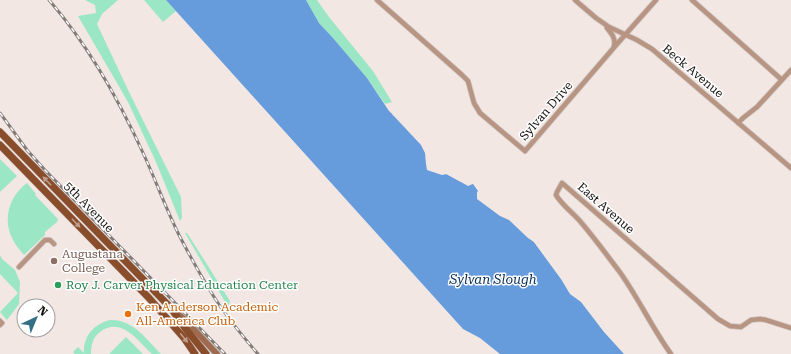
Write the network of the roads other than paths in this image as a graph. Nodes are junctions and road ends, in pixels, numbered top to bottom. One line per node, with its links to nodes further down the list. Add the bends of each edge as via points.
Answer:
1 (377, 0): 7 (street, Sylvan Drive, via 462,75 468,82 480,113 525,151)
2 (575, 0): 5 (street, Beck Avenue)
3 (656, 0): 6 (street, Sylvan Drive)
4 (692, 0): 9 (street)
5 (602, 23): 6 (street, Beck Avenue); 7 (street, via 613,36)
6 (625, 35): 7 (street, Sylvan Drive); 10 (street, Beck Avenue, via 652,49)
7 (613, 48)
8 (791, 70): 9 (street)
9 (782, 80): 10 (street, via 758,107)
10 (738, 123): 13 (street, Beck Avenue)
11 (0, 132): 16 (main road, 5th Avenue, one-way to 11)
12 (0, 145): 18 (main road, 5th Avenue, one-way to 18, via 149,298 187,341)
13 (791, 168)
14 (54, 244): 15 (street, via 50,240 45,240)
15 (19, 267)
16 (170, 307): 19 (main road, 5th Avenue); 20 (street)
17 (791, 328): 21 (street, East Avenue, via 760,319 751,320 741,327 724,323 562,183 556,195 628,284)
18 (195, 354)
19 (206, 354)
20 (217, 354)
21 (672, 354)

